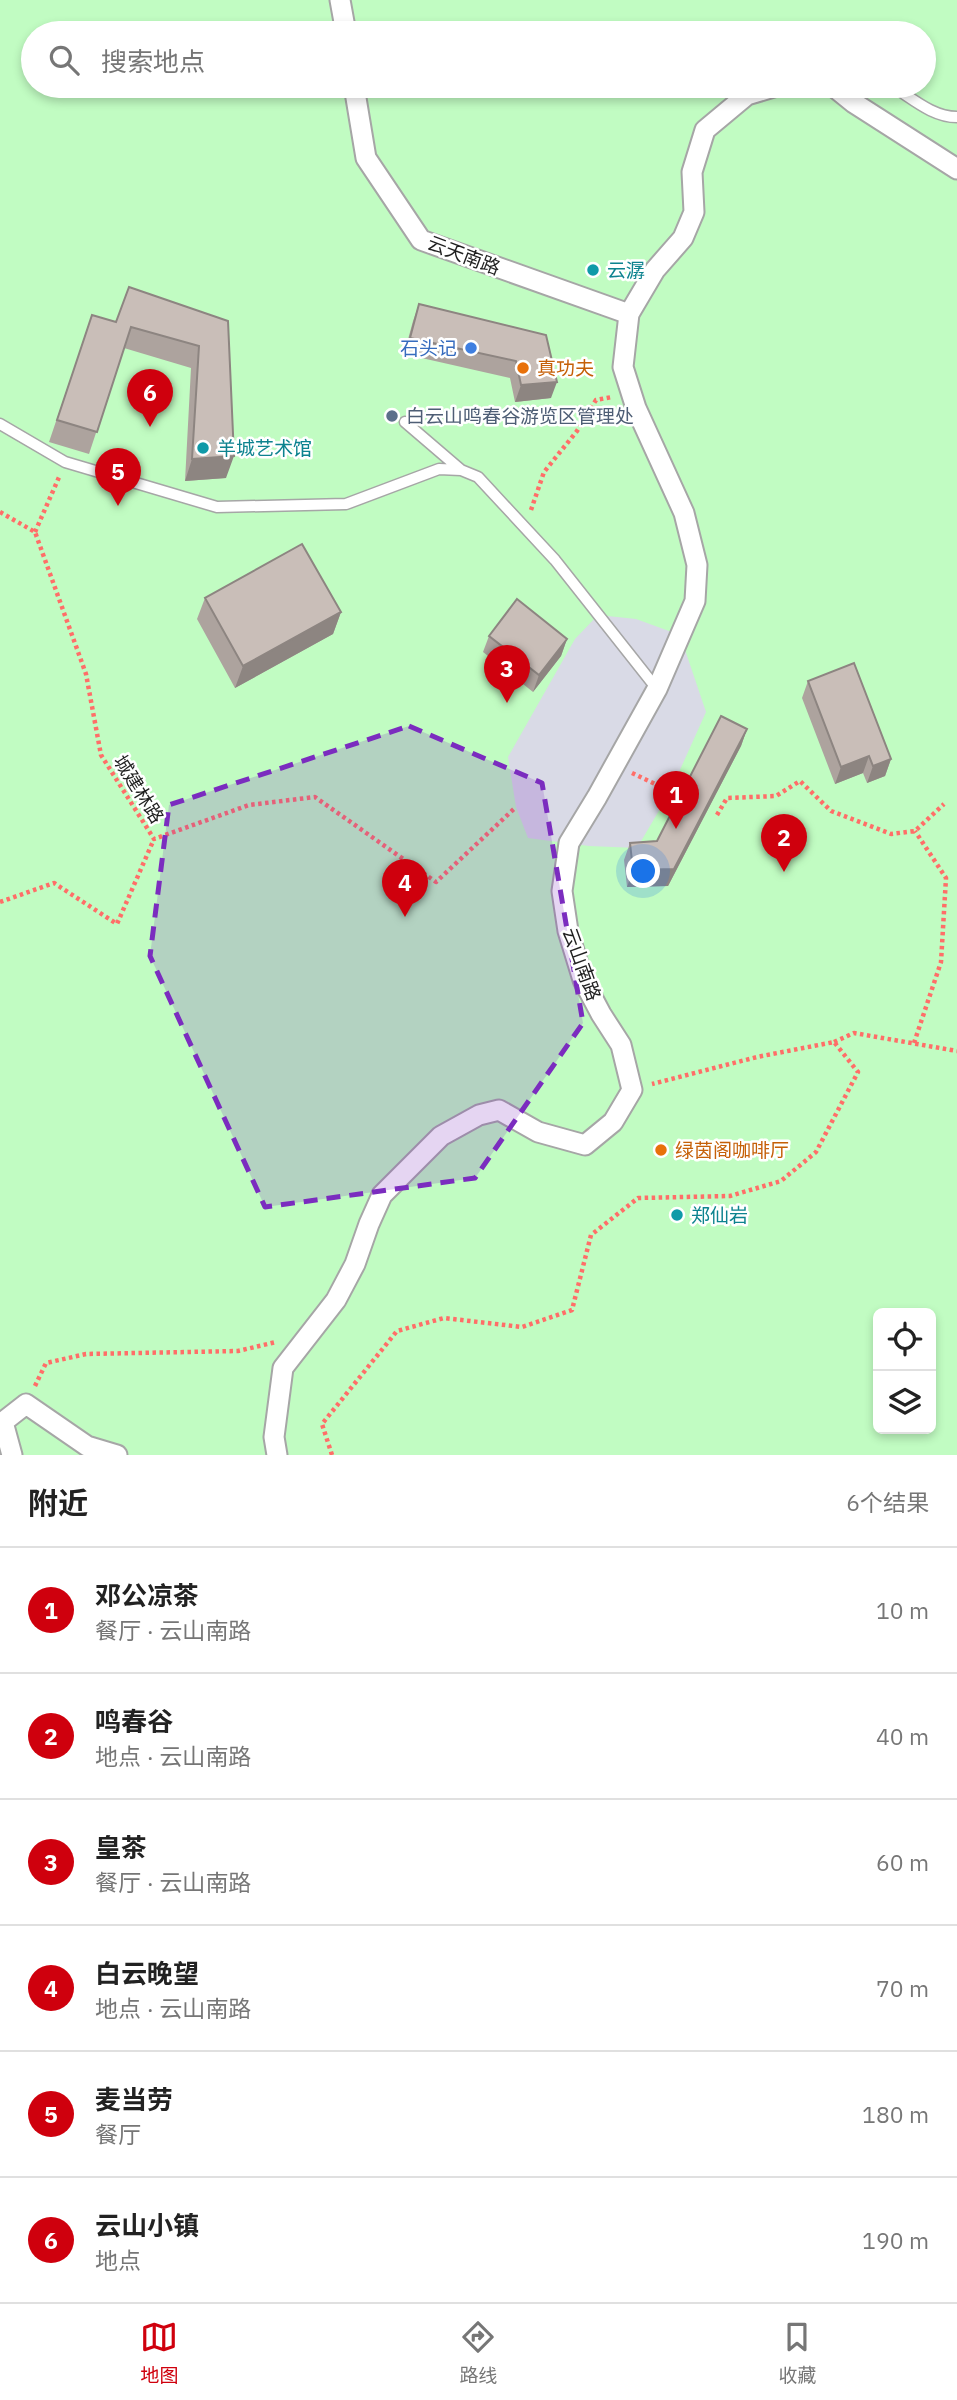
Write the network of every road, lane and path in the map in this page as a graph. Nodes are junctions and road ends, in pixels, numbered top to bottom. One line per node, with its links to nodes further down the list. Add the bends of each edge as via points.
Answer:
1 (341, 0): 2 (street)
2 (344, 21)
3 (356, 98): 9 (street, 云天南路, via 366,158 422,240)
4 (743, 98): 9 (street, via 705,130 692,172 694,212 683,238 655,270)
5 (848, 98): 8 (street)
6 (910, 98): 7 (lane, via 929,110)
7 (957, 117)
8 (957, 169)
9 (629, 314): 10 (street, 云山南路, via 623,367)
10 (631, 395): 16 (path, via 596,400 544,472); 18 (street, 云山南路, via 684,513 697,565 695,600)
11 (405, 422): 14 (lane)
12 (0, 424): 13 (lane)
13 (65, 462): 14 (lane, via 217,507 346,504 439,469); 17 (path)
14 (461, 470): 16 (lane, via 478,478)
15 (0, 512): 17 (path)
16 (525, 527): 18 (lane)
17 (36, 532): 25 (path, 城建林路, via 86,674 101,755)
18 (657, 688): 19 (street, 云山南路)
19 (615, 765): 20 (path); 31 (street, 云山南路, via 569,843 562,891 583,980 621,1045 632,1090 613,1122 585,1145 538,1132 499,1110 479,1115 441,1136 382,1195 355,1264)
20 (676, 794)
21 (944, 804): 24 (path)
22 (516, 807): 25 (path, 城建林路, via 436,882 315,797 249,805)
23 (717, 815): 24 (path, via 727,798 776,796 800,781 831,811 891,834)
24 (915, 831): 28 (path, via 946,878 940,962)
25 (154, 839): 26 (path, via 117,924 54,883)
26 (0, 902)
27 (834, 1042): 28 (path, via 855,1033); 30 (path); 36 (path, via 858,1072 816,1152 790,1174 730,1196 638,1198 591,1235 572,1310 522,1327 444,1318 397,1331 322,1424)
28 (914, 1043): 29 (path)
29 (957, 1051)
30 (665, 1080)
31 (311, 1334): 32 (path, via 238,1351 86,1354 46,1363); 35 (street, 云山南路, via 283,1368 274,1437)
32 (26, 1404): 33 (street, via 3,1422); 34 (street, via 87,1446)
33 (12, 1455)
34 (117, 1455)
35 (277, 1455)
36 (331, 1455)

